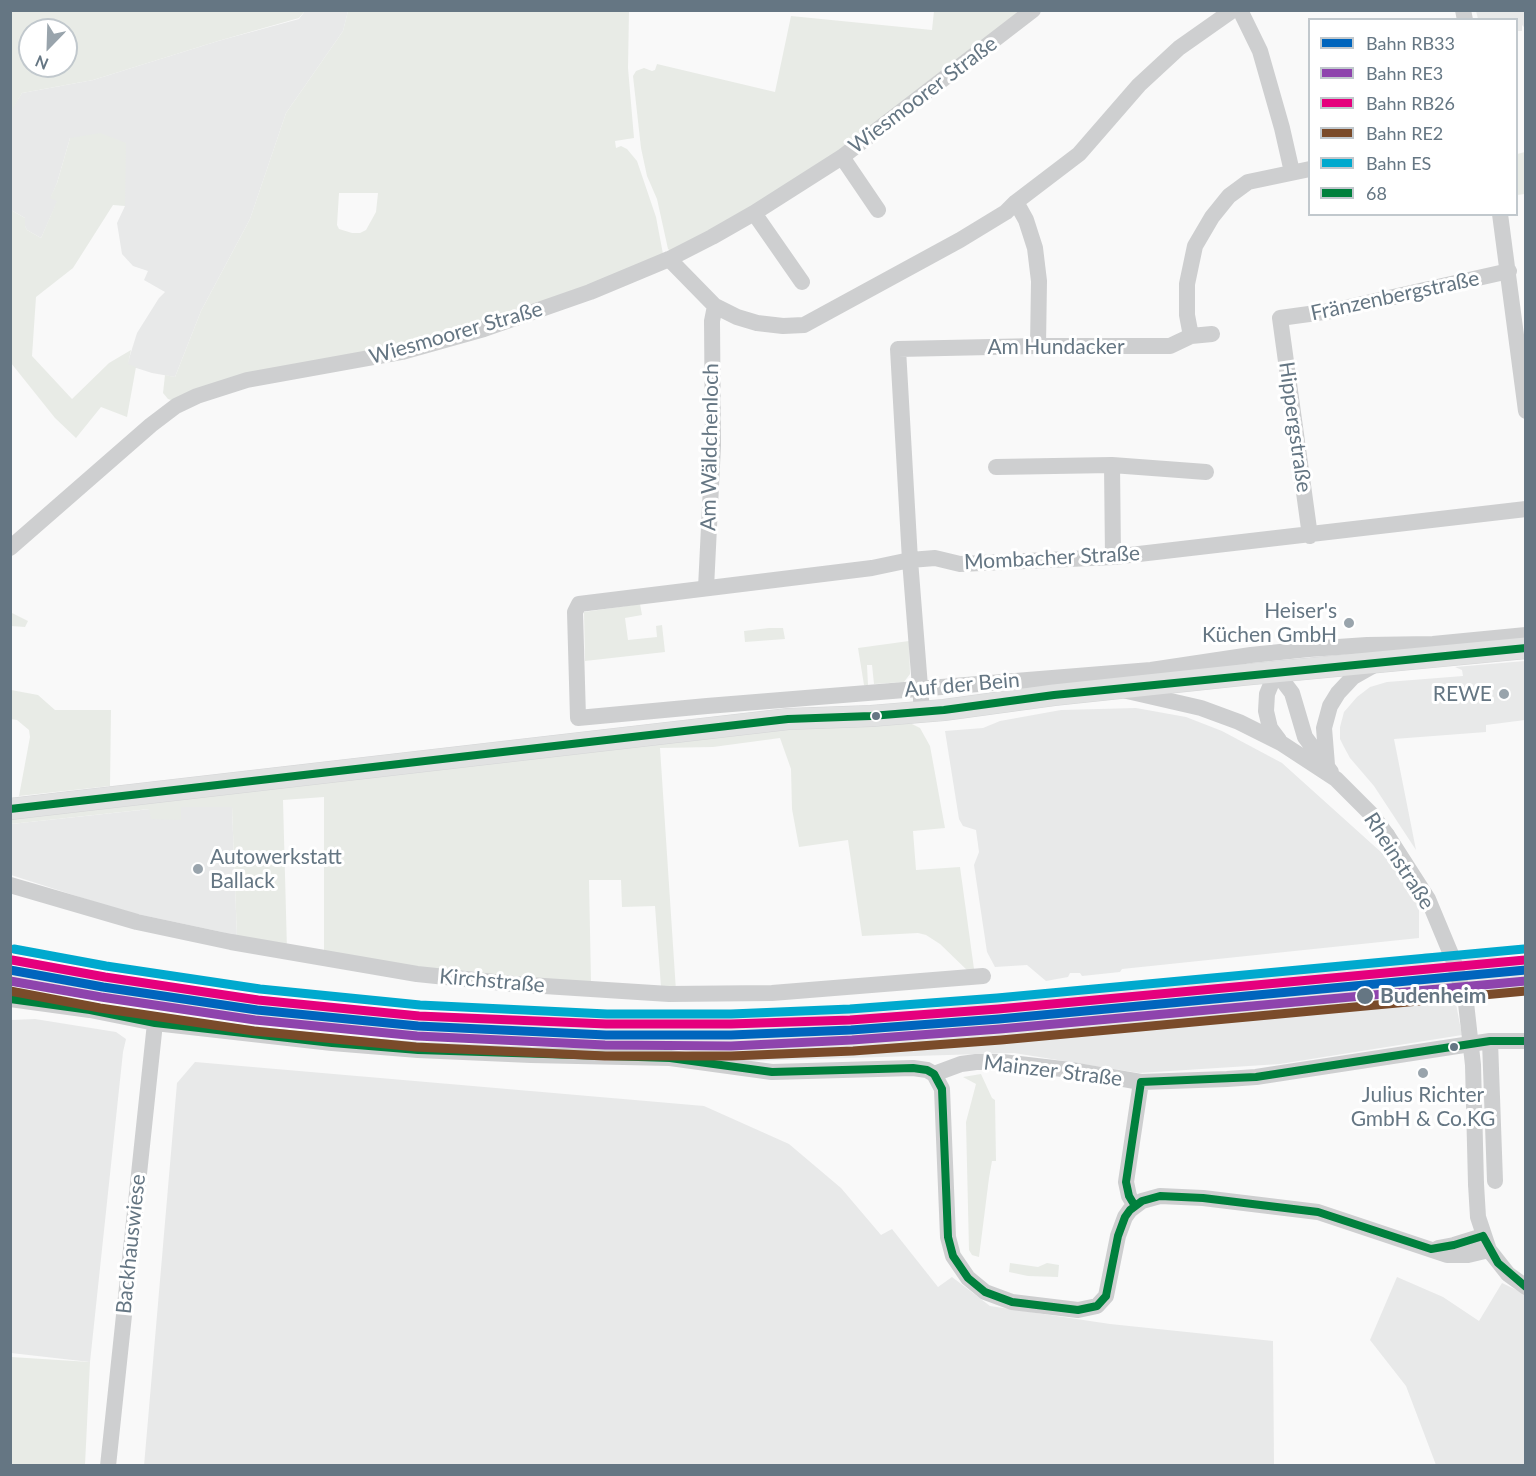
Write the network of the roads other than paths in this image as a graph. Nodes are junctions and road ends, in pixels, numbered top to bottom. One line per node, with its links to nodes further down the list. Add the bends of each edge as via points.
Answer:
1 (1033, 10): 4 (street, Wiesmoorer Straße)
2 (1233, 10): 7 (street, via 1179,48 1139,85 1079,154)
3 (1240, 10): 6 (street, via 1260,51)
4 (842, 157): 8 (street, Wiesmoorer Straße); 9 (street, Wiesmoorer Straße)
5 (1308, 169): 6 (street)
6 (1292, 172): 17 (street, via 1248,182 1212,217 1195,246 1187,284)
7 (1016, 202): 14 (street, via 960,240 804,325 757,323); 18 (street, via 1035,248)
8 (878, 210)
9 (754, 213): 11 (street, Wiesmoorer Straße); 13 (street)
10 (1500, 216): 12 (street)
11 (669, 260): 14 (street); 26 (street, Wiesmoorer Straße, via 590,292 447,340 211,390 176,406 151,425)
12 (1509, 271): 15 (street, Fränzenbergstraße, via 1331,311); 19 (street)
13 (802, 282)
14 (715, 306): 29 (street, Am Wäldchenloch)
15 (1280, 318): 25 (street, Hippergstraße)
16 (1212, 334): 17 (street, Am Hundacker)
17 (1191, 336): 18 (street, Am Hundacker, via 1170,346)
18 (1038, 346): 28 (street, Am Hundacker, via 898,349)
19 (1523, 372): 20 (street)
20 (1526, 411)
21 (1112, 465): 22 (street); 23 (street); 27 (street)
22 (996, 467)
23 (1206, 472)
24 (1526, 509): 25 (street, Mombacher Straße)
25 (1310, 536): 27 (street, Mombacher Straße)
26 (10, 548)
27 (1113, 557): 28 (street, Mombacher Straße, via 960,564 935,558)
28 (910, 560): 29 (street, Mombacher Straße); 34 (street)
29 (706, 588): 37 (street, Mombacher Straße, via 579,604 575,612)
30 (1526, 635): 34 (street, Auf der Bein, via 1251,654 1152,670)
31 (1526, 648): 32 (main road)
32 (1379, 662): 33 (main road); 39 (street, via 1353,677 1330,706 1324,728)
33 (1276, 672): 35 (main road); 38 (street, Rheinstraße, via 1267,694 1266,711 1270,728); 39 (street, Rheinstraße, via 1292,693 1305,736)
34 (920, 689): 36 (street); 37 (street, Auf der Bein)
35 (1114, 689): 36 (main road); 38 (street, Rheinstraße, via 1201,708)
36 (922, 712): 40 (main road, via 788,719)
37 (578, 718)
38 (1281, 743): 39 (street, Rheinstraße)
39 (1332, 773): 51 (street, Rheinstraße, bridge, via 1387,835 1416,879 1453,959 1466,1004 1473,1065 1478,1217)
40 (10, 809)
41 (10, 885): 42 (street, Kirchstraße, via 137,922 231,942 417,974 513,984 669,994 771,993)
42 (983, 976)
43 (10, 999): 44 (street)
44 (155, 1023): 47 (street, via 418,1050 670,1058 772,1072 913,1068); 53 (street, Backhauswiese)
45 (1490, 1041): 46 (street, Mainzer Straße); 48 (street, Mainzer Straße, via 1256,1077); 49 (street)
46 (1526, 1041)
47 (934, 1074): 48 (street, Mainzer Straße, via 961,1064 1002,1062); 50 (street, via 943,1097 948,1237 953,1256 968,1278 985,1292 1012,1302 1078,1310 1097,1306 1106,1296 1125,1217)
48 (1141, 1082): 50 (street, via 1126,1182)
49 (1495, 1181)
50 (1135, 1206): 51 (street, via 1151,1198 1172,1196 1318,1212 1447,1255 1460,1256)
51 (1486, 1243): 52 (street, via 1503,1269)
52 (1526, 1287)
53 (108, 1466)

